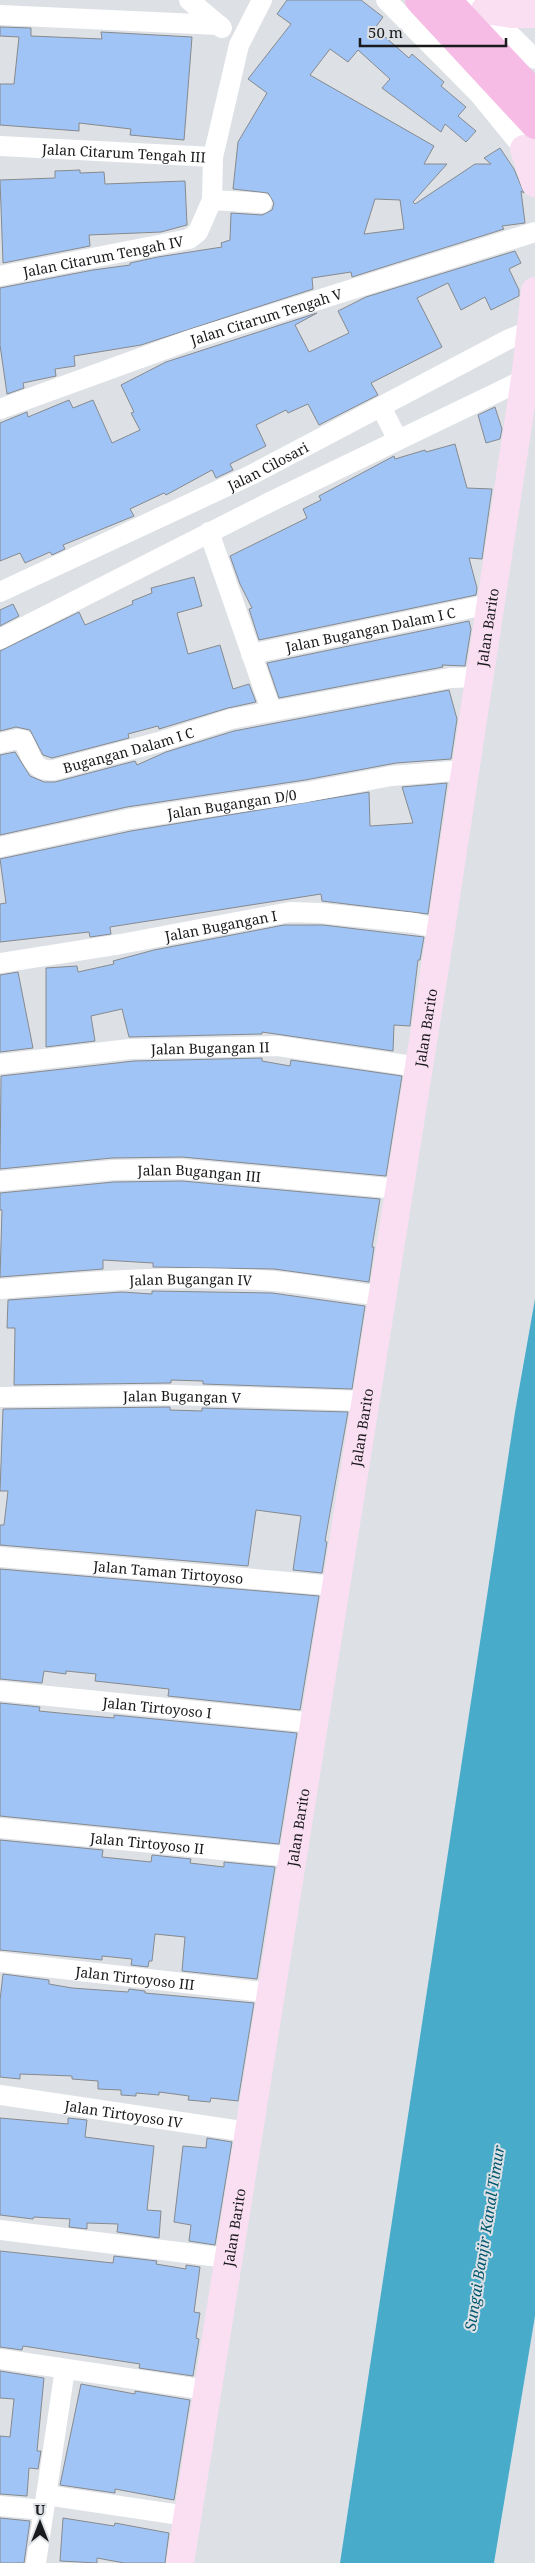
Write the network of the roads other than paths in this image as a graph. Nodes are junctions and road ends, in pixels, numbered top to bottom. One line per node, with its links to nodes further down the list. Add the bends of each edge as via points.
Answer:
1 (189, 0): 9 (street)
2 (262, 0): 10 (street)
3 (386, 0): 15 (street)
4 (418, 0): 13 (main road)
5 (447, 0): 12 (main road)
6 (480, 5): 7 (street, via 512,14); 11 (street)
7 (535, 14)
8 (0, 15): 9 (street)
9 (218, 25): 10 (street)
10 (238, 44): 16 (street)
11 (535, 58)
12 (535, 94)
13 (535, 124)
14 (0, 146): 16 (street, Jalan Citarum Tengah III)
15 (529, 150): 17 (street)
16 (213, 157): 18 (street, Jalan Citarum Tengah III)
17 (535, 184)
18 (212, 200): 19 (street); 21 (street, Jalan Citarum Tengah IV, via 198,232 190,240)
19 (262, 203)
20 (535, 232): 26 (street, Jalan Citarum Tengah V, via 193,339)
21 (0, 276)
22 (535, 291): 23 (street, Jalan Barito)
23 (532, 330): 24 (street, Jalan Barito); 25 (street, Jalan Cilosari)
24 (525, 379): 27 (street); 32 (street, Jalan Barito)
25 (381, 407): 27 (street); 28 (street, Jalan Cilosari)
26 (0, 409)
27 (398, 440): 29 (street)
28 (222, 489): 29 (street); 31 (street, Jalan Cilosari)
29 (235, 520): 30 (street)
30 (210, 532): 33 (street); 34 (street)
31 (0, 592)
32 (490, 604): 34 (street, Jalan Bugangan Dalam I C); 35 (street, Jalan Barito)
33 (0, 639)
34 (252, 654): 36 (street)
35 (480, 677): 36 (street, via 450,678); 38 (street, Jalan Barito)
36 (271, 710): 37 (street, Bugangan Dalam I C, via 49,771 40,770 33,763 23,740)
37 (0, 743)
38 (466, 770): 39 (street, Jalan Bugangan D/0, via 391,776 129,819); 40 (street, Jalan Barito)
39 (0, 847)
40 (442, 928): 41 (street, Jalan Bugangan I, via 290,912); 43 (street, Jalan Barito)
41 (0, 963)
42 (0, 1064): 43 (street, Jalan Bugangan II, via 130,1049 278,1046)
43 (419, 1067): 45 (street, Jalan Barito)
44 (0, 1181): 45 (street, Jalan Bugangan III, via 112,1170 182,1169)
45 (400, 1190): 47 (street, Jalan Barito)
46 (0, 1289): 47 (street, Jalan Bugangan IV, via 205,1278 274,1281)
47 (382, 1296): 49 (street, Jalan Barito)
48 (0, 1397): 49 (street, Jalan Bugangan V, via 172,1395)
49 (364, 1401): 51 (street, Jalan Barito)
50 (0, 1557): 51 (street, Jalan Taman Tirtoyoso)
51 (336, 1586): 53 (street, Jalan Barito)
52 (0, 1691): 53 (street, Jalan Tirtoyoso I)
53 (314, 1723): 55 (street, Jalan Barito)
54 (0, 1828): 55 (street, Jalan Tirtoyoso II)
55 (292, 1858): 57 (street, Jalan Barito)
56 (0, 1962): 57 (street, Jalan Tirtoyoso III)
57 (270, 1993): 59 (street, Jalan Barito)
58 (0, 2095): 59 (street, Jalan Tirtoyoso IV)
59 (248, 2132): 61 (street, Jalan Barito)
60 (0, 2230): 61 (street)
61 (227, 2258): 64 (street, Jalan Barito)
62 (0, 2359): 63 (street)
63 (65, 2369): 64 (street); 65 (street)
64 (207, 2390): 67 (street, Jalan Barito)
65 (45, 2503): 66 (street); 67 (street); 68 (street)
66 (0, 2506)
67 (187, 2516): 69 (street, Jalan Barito)
68 (36, 2563)
69 (180, 2563)

